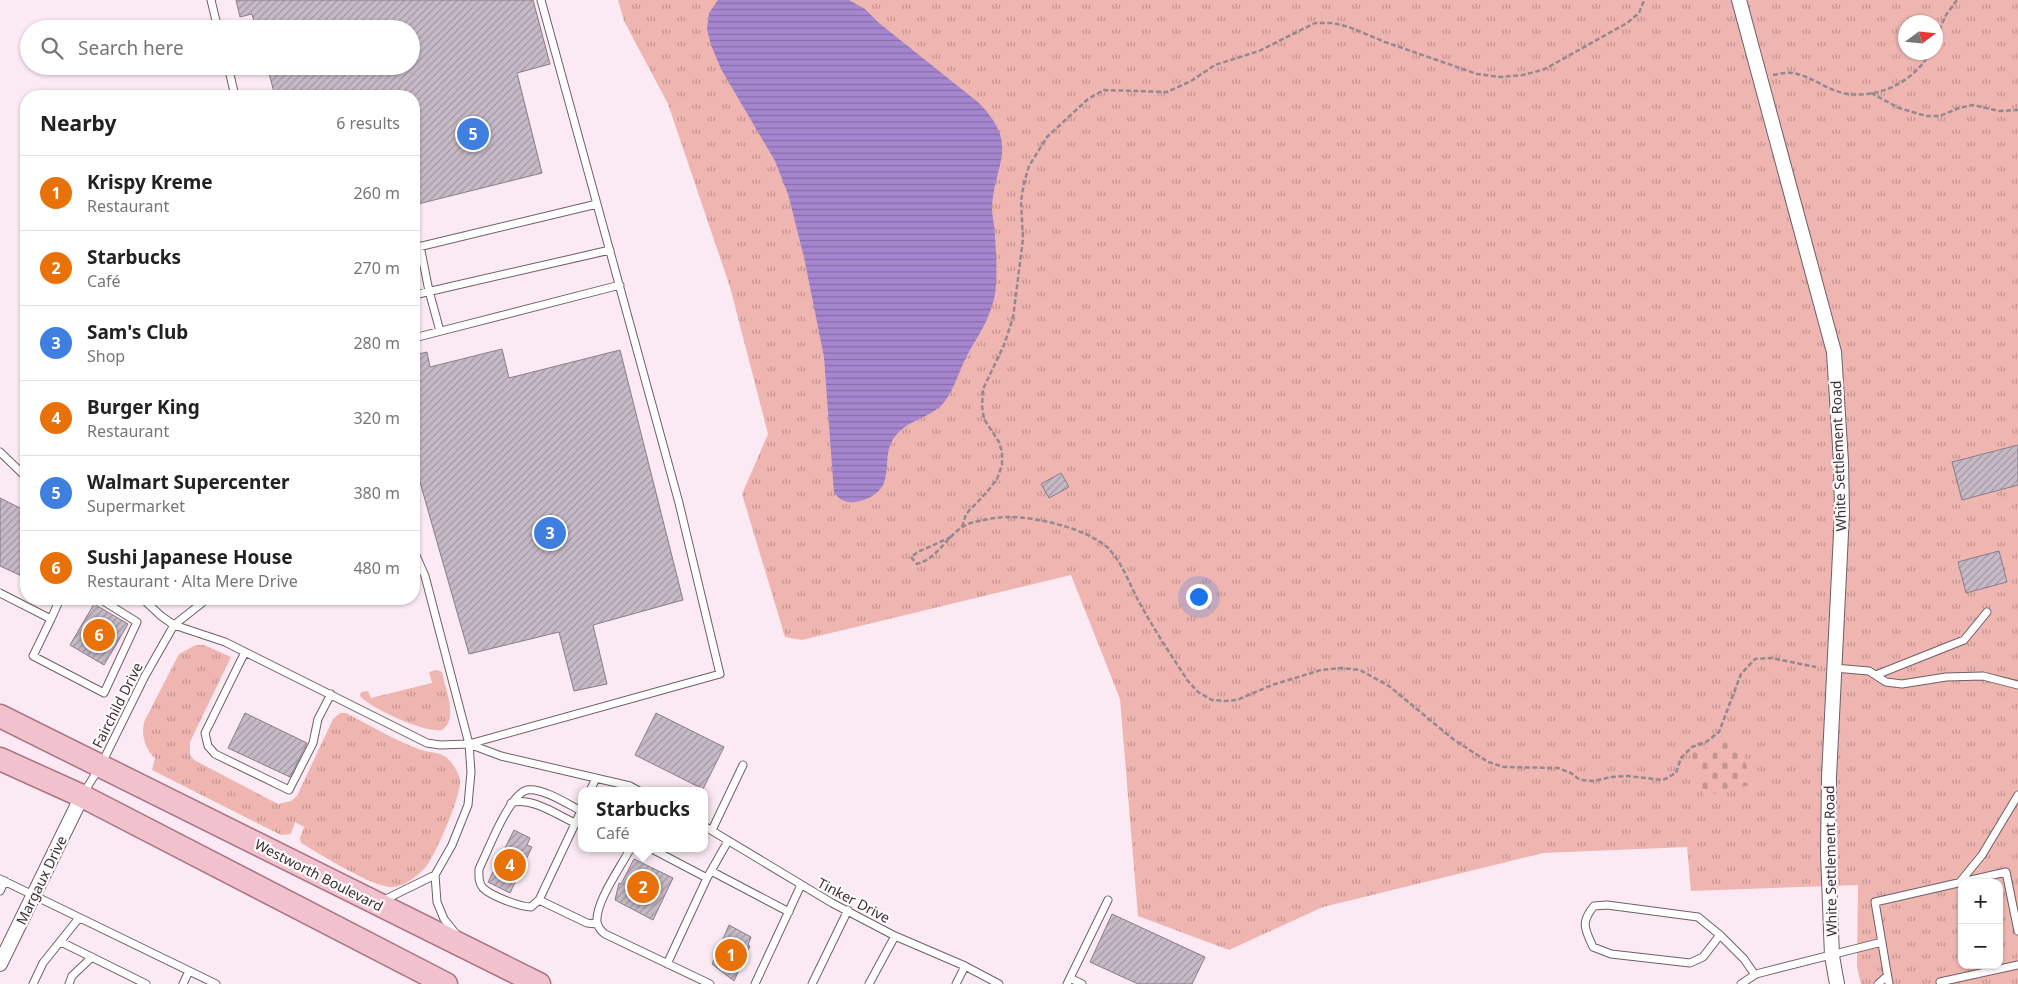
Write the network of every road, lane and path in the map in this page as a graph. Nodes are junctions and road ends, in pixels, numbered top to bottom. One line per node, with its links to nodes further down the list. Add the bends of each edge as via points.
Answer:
1 (212, 0): 6 (lane)
2 (541, 0): 14 (lane)
3 (1644, 0): 25 (path, via 1639,13 1627,23 1545,68 1523,75 1476,74 1349,27 1316,23 1259,51 1215,65 1167,92 1104,90 1088,99 1047,137 1029,166 1021,201 1023,239 1013,318 983,388 984,419 999,442 1002,465 997,479 966,514)
4 (1739, 0): 40 (street, White Settlement Road, via 1834,352 1842,513)
5 (1957, 0): 7 (path)
6 (216, 20)
7 (1943, 22)
8 (1926, 60): 12 (path, via 1914,75)
9 (230, 75): 11 (lane)
10 (1772, 76): 12 (path, via 1791,73 1849,94)
11 (234, 90)
12 (1871, 93): 13 (path, via 1899,108 1926,116 1940,116 1973,106 1999,111)
13 (2018, 110)
14 (597, 204): 15 (lane); 16 (lane)
15 (420, 246)
16 (610, 250): 18 (lane); 19 (lane)
17 (420, 258): 19 (lane)
18 (620, 285): 21 (lane); 45 (lane, via 679,503 720,674)
19 (429, 291): 20 (lane); 21 (lane)
20 (420, 293)
21 (440, 331): 22 (lane)
22 (420, 336)
23 (0, 452): 24 (lane)
24 (20, 471)
25 (962, 527): 26 (path); 39 (path, via 1006,517 1028,518 1094,538 1119,564 1188,681 1212,700 1236,700 1320,670 1360,670 1388,686 1453,739 1488,762 1504,767 1558,768 1580,780 1627,776 1663,780 1676,773 1681,758 1692,747 1719,732 1741,674 1755,659 1771,658)
26 (951, 537): 26 (path, via 928,561 917,564 911,557)
27 (420, 565): 45 (lane)
28 (0, 593): 29 (lane)
29 (20, 603)
30 (24, 605): 36 (lane)
31 (57, 605): 36 (lane)
32 (110, 605): 36 (lane, via 137,622 104,693 33,656)
33 (149, 605): 37 (lane)
34 (199, 605): 37 (lane)
35 (1986, 612): 41 (lane, via 1964,640)
36 (51, 619)
37 (174, 625): 38 (lane); 47 (lane, Fairchild Drive)
38 (245, 652): 43 (lane); 43 (lane, via 205,733 208,746 215,754 289,790)
39 (1816, 667)
40 (1834, 668): 41 (lane, via 1869,671); 85 (street, White Settlement Road, via 1828,826)
41 (1876, 676): 42 (lane, via 1886,682 1902,684 1946,677 1983,676)
42 (2018, 685)
43 (331, 694): 45 (lane, via 427,743)
44 (0, 716): 47 (main road, Westworth Boulevard)
45 (469, 744): 49 (lane, via 501,756); 64 (lane, via 468,805 452,845)
46 (0, 759): 53 (main road)
47 (101, 765): 53 (lane, Fairchild Drive); 74 (main road, Westworth Boulevard)
48 (743, 765): 59 (lane)
49 (596, 778): 50 (lane); 51 (lane)
50 (592, 787)
51 (632, 787)
52 (2018, 795): 65 (lane, via 1982,855)
53 (82, 796): 71 (street, Margaux Drive); 100 (main road)
54 (511, 803): 55 (lane, via 520,793 540,791); 57 (lane, via 531,803); 72 (lane, via 479,869 479,879 484,889 516,906 531,907)
55 (578, 809)
56 (578, 816): 57 (lane)
57 (575, 823): 72 (lane)
58 (708, 828): 59 (lane, Tinker Drive)
59 (712, 830): 60 (lane, Tinker Drive)
60 (728, 841): 63 (lane); 69 (lane, Tinker Drive)
61 (628, 852): 78 (lane, via 600,905)
62 (658, 852): 63 (lane)
63 (709, 874): 76 (lane); 88 (lane)
64 (435, 875): 74 (lane); 84 (lane, via 437,902 444,919)
65 (1962, 879)
66 (1974, 879): 79 (lane, via 2006,872)
67 (2, 880): 70 (lane); 71 (lane)
68 (1958, 882): 83 (lane, via 1876,902)
69 (801, 885): 75 (lane, Tinker Drive); 76 (lane)
70 (0, 891)
71 (34, 896): 77 (lane); 87 (street, Margaux Drive)
72 (539, 900): 78 (lane, via 587,923)
73 (1108, 900): 94 (lane)
74 (376, 904): 84 (main road, Westworth Boulevard)
75 (848, 910): 81 (lane, Tinker Drive); 104 (lane)
76 (789, 912): 103 (lane)
77 (80, 918): 82 (lane); 91 (lane)
78 (597, 920): 88 (lane, via 606,934)
79 (2018, 931)
80 (1720, 935): 80 (lane, via 1698,917 1607,904 1594,906 1586,915 1584,928 1593,947 1611,954 1690,964 1703,957); 92 (lane)
81 (895, 936): 89 (lane, Tinker Drive); 105 (lane)
82 (60, 942): 86 (lane); 95 (lane, via 43,963)
83 (1882, 942): 85 (lane); 93 (lane)
84 (467, 948): 101 (main road, Westworth Boulevard)
85 (1832, 956): 92 (lane); 110 (street, White Settlement Road)
86 (92, 957): 96 (lane, via 72,976); 97 (lane)
87 (0, 964)
88 (667, 964): 102 (lane)
89 (965, 966): 106 (lane); 107 (lane, Tinker Drive)
90 (2018, 966): 112 (lane)
91 (189, 971): 98 (lane); 99 (lane)
92 (1755, 975): 109 (lane)
93 (1888, 980): 111 (lane)
94 (1068, 981): 108 (lane)
95 (33, 984)
96 (69, 984)
97 (146, 984)
98 (183, 984)
99 (216, 984)
100 (446, 984)
101 (539, 984)
102 (710, 984)
103 (755, 984)
104 (812, 984)
105 (869, 984)
106 (956, 984)
107 (999, 984)
108 (1082, 984)
109 (1741, 984)
110 (1837, 984)
111 (1878, 984)
112 (1940, 984)

